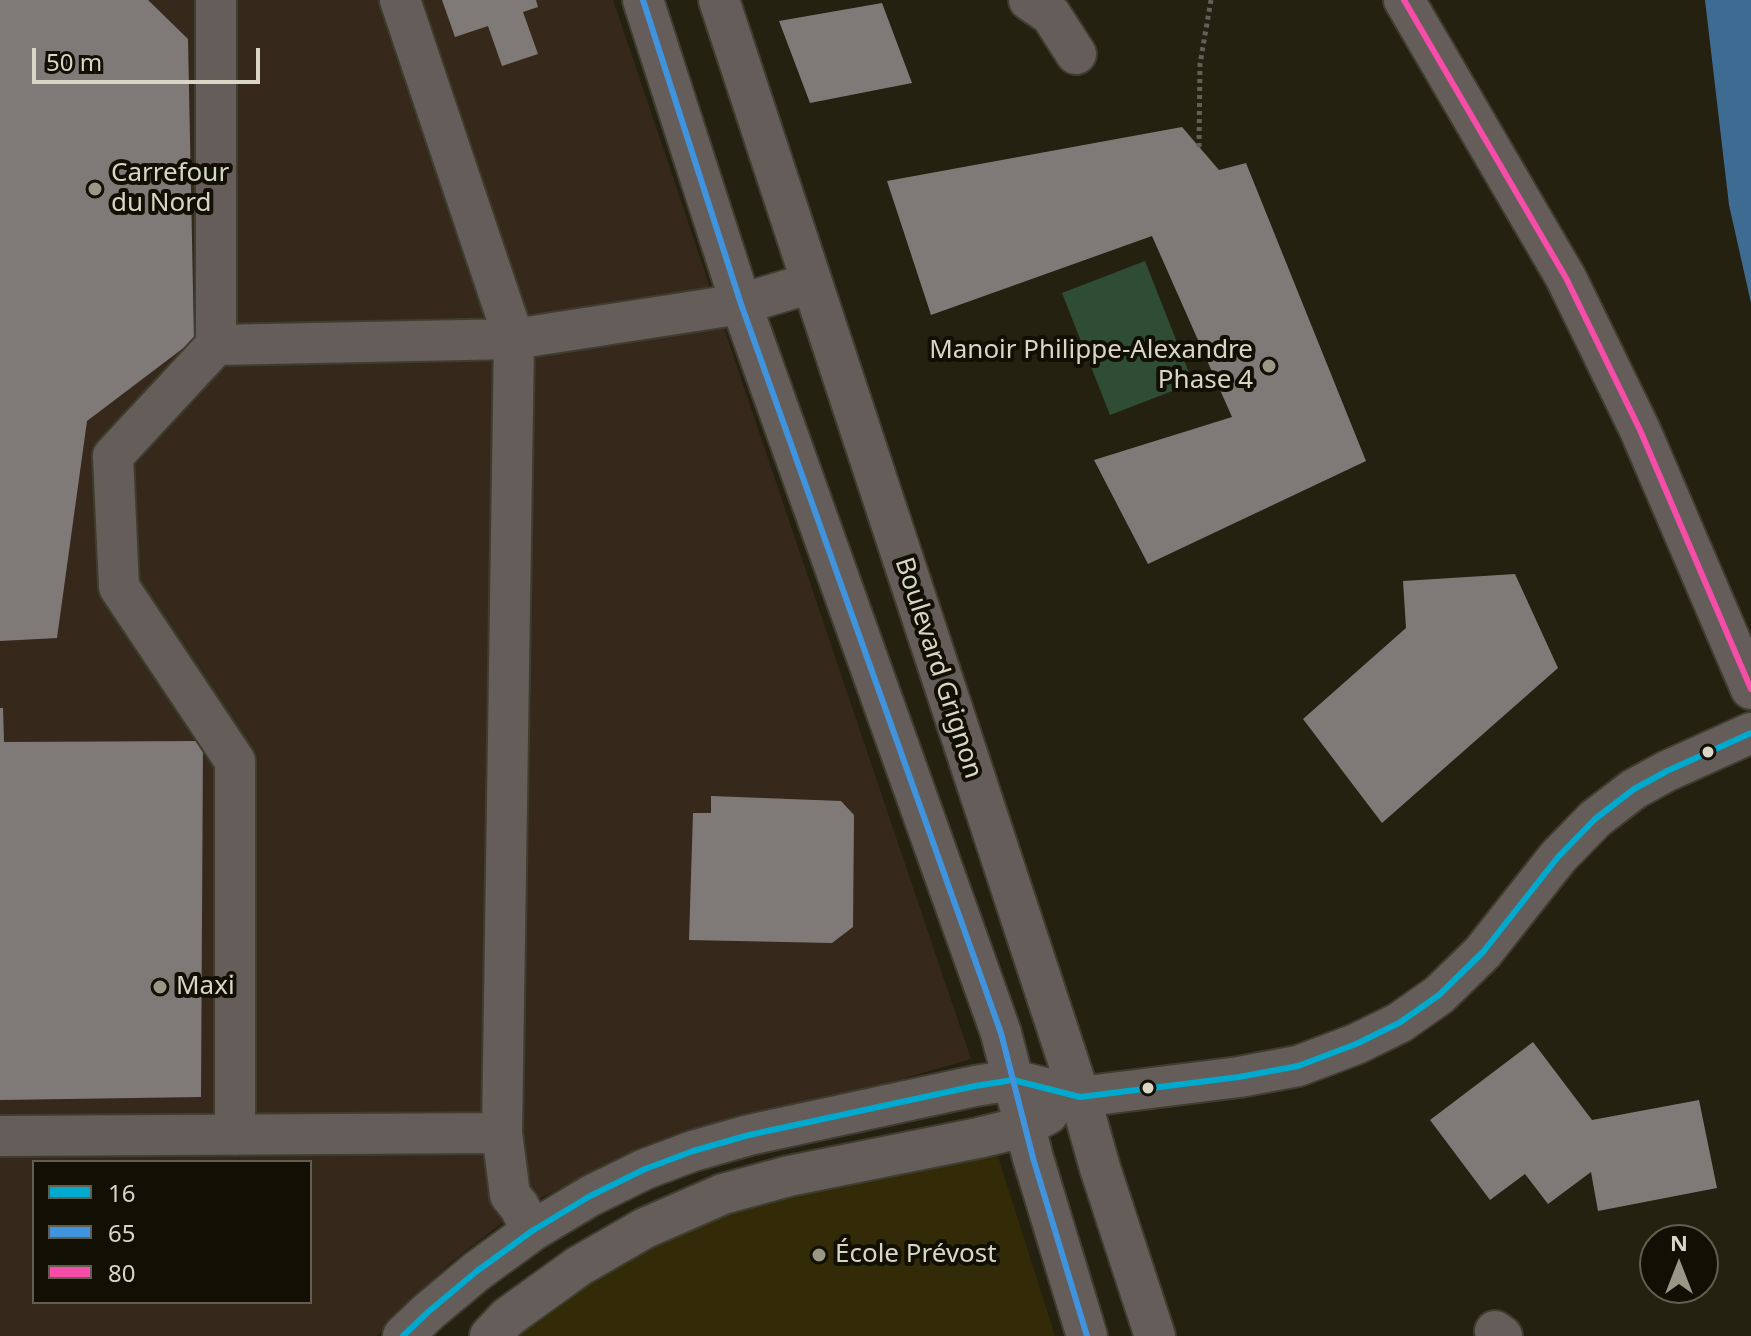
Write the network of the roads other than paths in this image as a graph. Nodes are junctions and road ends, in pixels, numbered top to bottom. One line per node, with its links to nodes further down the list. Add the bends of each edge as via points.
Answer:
1 (216, 0): 11 (street)
2 (400, 0): 10 (street)
3 (643, 0): 9 (street)
4 (719, 0): 8 (street, Boulevard Grignon)
5 (1029, 0): 7 (street, via 1051,15)
6 (1404, 0): 12 (street, via 1566,278 1640,430)
7 (1076, 54)
8 (811, 283): 9 (street); 15 (street, Boulevard Grignon)
9 (741, 304): 10 (street); 14 (street, via 1001,1033)
10 (514, 339): 11 (street); 17 (street)
11 (216, 345): 18 (street, via 113,456 119,587 235,761)
12 (1751, 689)
13 (1751, 733): 15 (street, via 1634,789 1595,819 1483,952 1439,995 1399,1023 1298,1066)
14 (1013, 1080): 15 (street); 16 (street); 20 (street, via 693,1151 590,1196)
15 (1080, 1097): 16 (street); 24 (street, Boulevard Grignon)
16 (1024, 1127): 22 (street, via 723,1194 645,1228 579,1266); 23 (street)
17 (502, 1133): 18 (street); 20 (street, via 510,1195)
18 (235, 1135): 19 (street)
19 (0, 1136)
20 (532, 1231): 21 (street)
21 (403, 1336)
22 (490, 1336)
23 (1087, 1336)
24 (1155, 1336)

